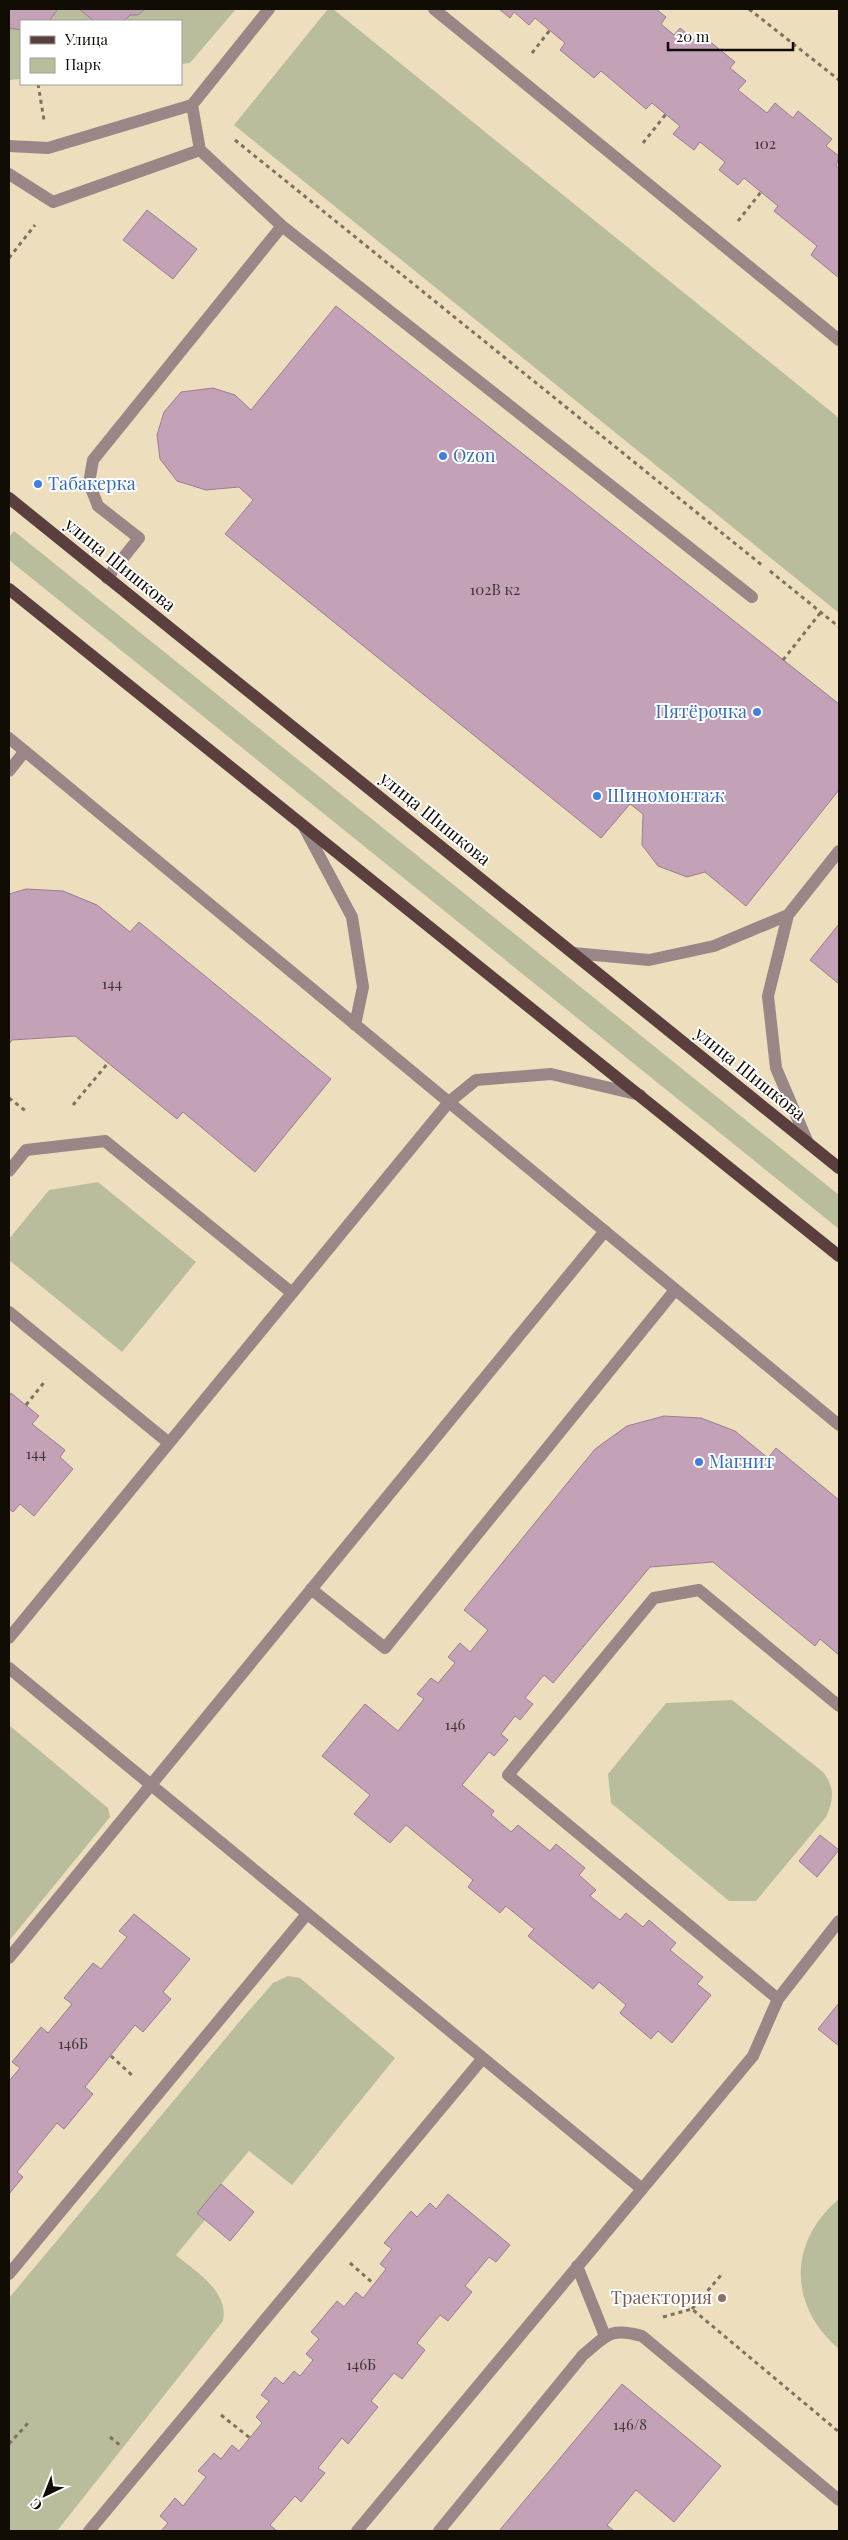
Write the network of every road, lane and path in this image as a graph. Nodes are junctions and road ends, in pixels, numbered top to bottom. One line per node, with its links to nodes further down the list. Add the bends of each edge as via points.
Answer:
1 (269, 9): 6 (street)
2 (434, 9): 12 (street)
3 (749, 9): 4 (path)
4 (839, 80)
5 (38, 85): 10 (path)
6 (192, 105): 10 (street); 11 (street)
7 (666, 114): 12 (path)
8 (230, 136): 24 (path)
9 (9, 146): 10 (street)
10 (48, 148)
11 (200, 150): 13 (street, via 53,202); 16 (street)
12 (625, 164): 17 (street)
13 (9, 174)
14 (761, 192): 17 (path)
15 (36, 223): 18 (path)
16 (282, 226): 21 (street, via 93,460 89,483 98,506 138,538); 23 (street)
17 (721, 243): 19 (street)
18 (9, 258)
19 (839, 340)
20 (9, 498): 21 (main road, улица Шишкова)
21 (107, 578): 33 (main road, улица Шишкова)
22 (9, 589): 30 (main road)
23 (752, 597)
24 (821, 612): 25 (path); 26 (path)
25 (839, 627)
26 (783, 660)
27 (9, 738): 28 (street)
28 (25, 751): 29 (street); 34 (street)
29 (9, 771)
30 (304, 827): 34 (street, via 352,917 363,987); 36 (main road)
31 (839, 851): 32 (street)
32 (788, 914): 33 (street, via 714,946 649,960); 41 (street, via 768,996 776,1068)
33 (573, 953): 41 (main road, улица Шишкова)
34 (355, 1025): 38 (street)
35 (108, 1063): 39 (path)
36 (640, 1096): 38 (street, via 552,1074 476,1080); 45 (main road)
37 (9, 1098): 40 (path)
38 (449, 1102): 44 (street); 47 (street)
39 (74, 1105)
40 (27, 1112)
41 (808, 1143): 42 (main road, улица Шишкова)
42 (839, 1168)
43 (9, 1171): 47 (street, via 26,1150 105,1141)
44 (605, 1231): 46 (street); 53 (street)
45 (839, 1256)
46 (675, 1290): 51 (street); 53 (street, via 385,1648)
47 (292, 1293): 52 (street)
48 (9, 1312): 52 (street)
49 (46, 1380): 50 (path)
50 (26, 1405)
51 (839, 1425)
52 (169, 1443): 54 (street)
53 (311, 1589): 57 (street)
54 (9, 1638)
55 (9, 1668): 57 (street)
56 (839, 1706): 61 (street, via 699,1590 654,1598 508,1774)
57 (151, 1785): 58 (street); 60 (street)
58 (308, 1914): 63 (street); 68 (street)
59 (839, 1922): 61 (street)
60 (9, 1958)
61 (778, 1999): 65 (street, via 752,2056)
62 (110, 2056): 64 (path)
63 (483, 2058): 65 (street); 80 (street)
64 (138, 2080)
65 (642, 2189): 67 (street)
66 (344, 2258): 70 (path)
67 (578, 2266): 73 (street); 81 (street)
68 (9, 2274)
69 (722, 2274): 71 (path)
70 (374, 2284)
71 (692, 2309): 72 (path); 76 (path)
72 (655, 2320)
73 (605, 2336): 79 (street, via 622,2330 642,2336); 82 (street, via 583,2355)
74 (216, 2410): 77 (path)
75 (28, 2422): 78 (path)
76 (839, 2432)
77 (250, 2438)
78 (9, 2444)
79 (839, 2500)
80 (89, 2531)
81 (357, 2531)
82 (439, 2531)

